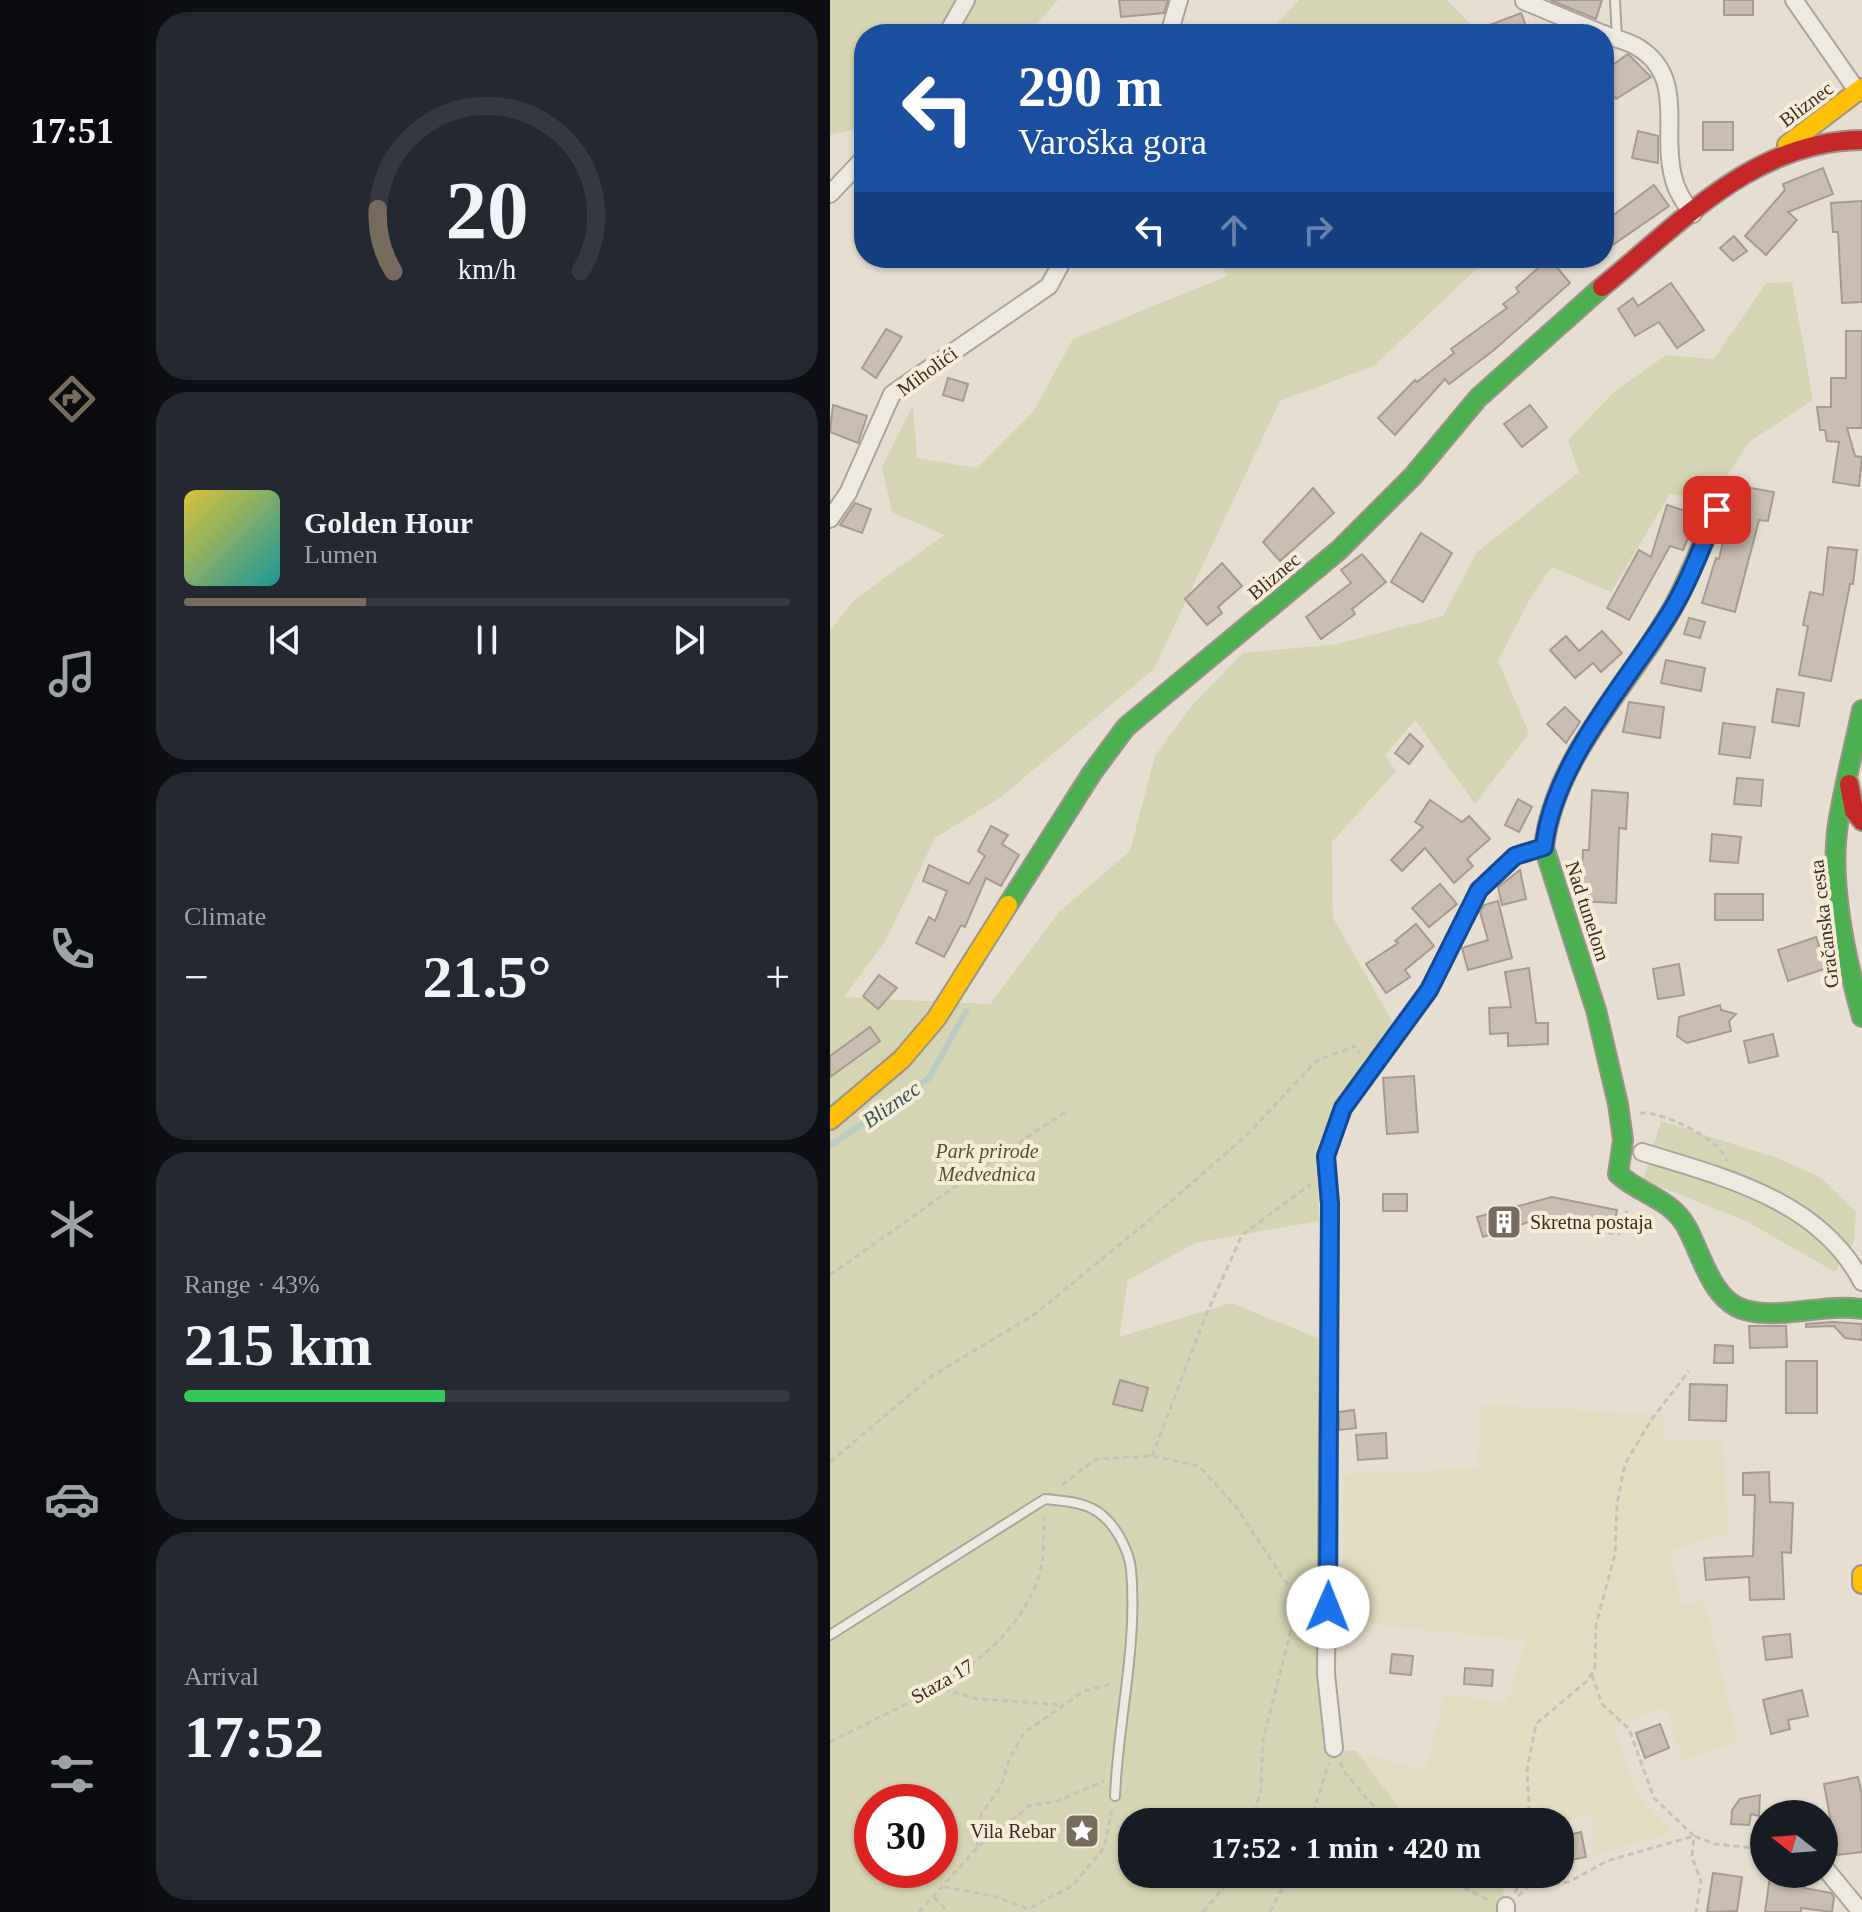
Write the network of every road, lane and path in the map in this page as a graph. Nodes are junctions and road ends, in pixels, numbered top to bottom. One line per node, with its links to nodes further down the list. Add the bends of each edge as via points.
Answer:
1 (966, 0): 7 (street)
2 (1179, 0): 8 (street)
3 (1615, 0): 10 (lane)
4 (1794, 0): 12 (street)
5 (1524, 1): 6 (street)
6 (1546, 5): 9 (street)
7 (953, 24)
8 (1172, 24)
9 (1584, 24)
10 (1610, 24)
11 (1614, 38): 17 (street, via 1637,46 1666,77 1672,173)
12 (1860, 90): 14 (main road, Bliznec)
13 (1862, 140): 14 (main road, Bliznec, via 1813,142)
14 (1775, 154): 17 (main road, Bliznec)
15 (854, 169): 16 (street)
16 (830, 194)
17 (1693, 214): 31 (main road, Bliznec, via 1574,309 1478,398 1413,476 1339,550 1126,727 936,1019 902,1059)
18 (1059, 268): 20 (street, Miholići, via 1049,286 892,394 848,493)
19 (1717, 510): 25 (main road, via 1677,601 1567,777 1551,812)
20 (830, 519)
21 (1861, 720): 22 (main road, Gračanska cesta)
22 (1848, 778): 23 (main road, Gračanska cesta, via 1854,811); 26 (main road, Gračanska cesta)
23 (1862, 821)
24 (1862, 833): 26 (main road, via 1848,838)
25 (1544, 847): 28 (street, Nad tunelom, via 1515,856 1479,890 1429,990); 30 (main road, Nad tunelom, via 1596,1010 1598,1037)
26 (1836, 856): 27 (main road, Gračanska cesta, via 1848,967)
27 (1862, 1017)
28 (1372, 1069): 33 (street, Nad tunelom, via 1336,1122); 42 (path, via 1355,1046 1316,1061 1249,1133 1141,1228 1035,1314 932,1376)
29 (1067, 1111): 37 (path)
30 (1621, 1115): 34 (path, via 1661,1113 1713,1142 1725,1154); 39 (main road, Nad tunelom, via 1624,1139 1618,1174 1678,1214 1720,1293 1733,1306 1755,1311)
31 (830, 1120)
32 (1642, 1152): 34 (street)
33 (1325, 1174): 41 (path, via 1242,1235); 46 (street, Nad tunelom, via 1330,1204)
34 (1733, 1182): 38 (street, via 1817,1225)
35 (1622, 1224): 36 (path, via 1619,1234)
36 (1548, 1227)
37 (830, 1275)
38 (1862, 1282)
39 (1862, 1309)
40 (1689, 1371): 48 (path, via 1644,1429 1625,1464 1615,1554 1596,1625)
41 (1152, 1456): 43 (path, via 1096,1459); 46 (path, via 1199,1466 1237,1508 1293,1593)
42 (830, 1462)
43 (1045, 1499): 47 (lane); 49 (lane, via 1078,1503 1102,1515 1122,1540 1131,1567); 50 (path, Staza 17, via 1040,1571 1017,1620 983,1657)
44 (1862, 1575): 45 (main road)
45 (1862, 1584)
46 (1327, 1585): 53 (street, Nad tunelom, via 1326,1674); 56 (path, via 1291,1630 1263,1740)
47 (830, 1635)
48 (1592, 1675): 59 (path, via 1536,1724 1527,1770); 60 (path, via 1602,1704 1629,1729 1654,1798)
49 (1127, 1680): 51 (path, via 1084,1691); 54 (lane)
50 (934, 1687): 51 (path, via 978,1699); 52 (path, Staza 17)
51 (1064, 1705): 61 (path, via 1024,1733 1001,1786 981,1815)
52 (830, 1742)
53 (1334, 1748): 57 (path); 58 (path, via 1345,1773)
54 (1116, 1781): 55 (lane); 61 (path, via 1099,1781 1058,1801 1029,1806)
55 (1115, 1796): 66 (path, via 1104,1848 1072,1886 1028,1909)
56 (1256, 1808)
57 (1315, 1808)
58 (1375, 1808)
59 (1529, 1808)
60 (1694, 1836): 62 (path); 71 (path, via 1607,1861 1569,1882 1529,1886); 76 (path, via 1692,1857 1701,1881)
61 (977, 1848): 63 (path)
62 (1750, 1848)
63 (958, 1870)
64 (1838, 1884): 77 (street)
65 (943, 1888): 70 (path)
66 (950, 1888)
67 (1223, 1888): 74 (path)
68 (1283, 1888): 75 (path)
69 (1461, 1888): 71 (path)
70 (934, 1897): 72 (path); 73 (path)
71 (1506, 1909)
72 (919, 1912)
73 (948, 1912)
74 (1203, 1912)
75 (1270, 1912)
76 (1696, 1912)
77 (1861, 1912)

